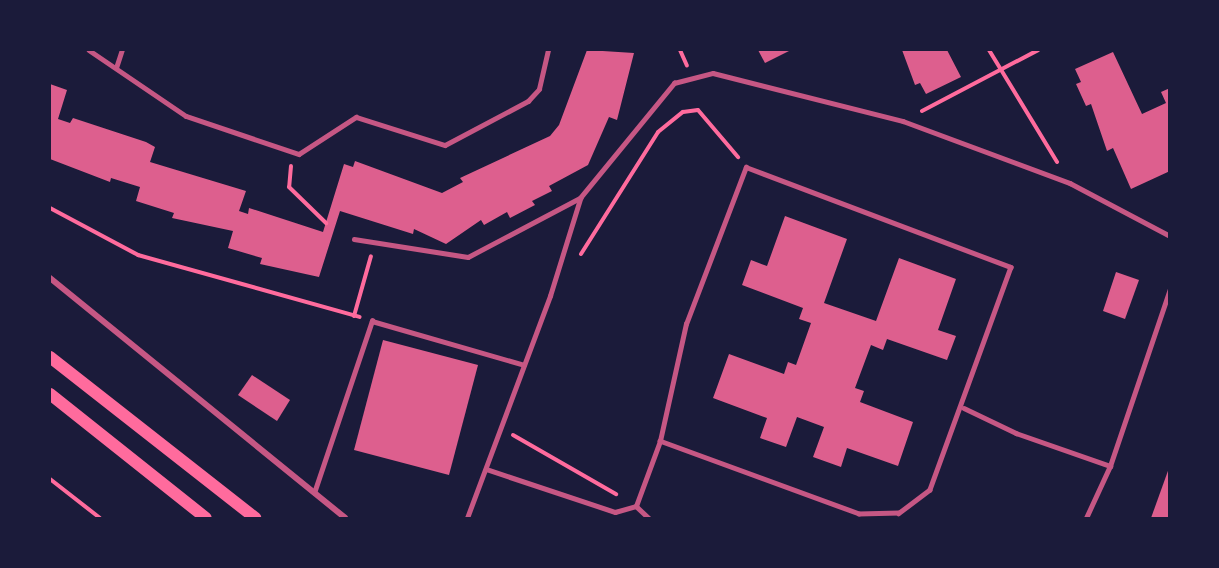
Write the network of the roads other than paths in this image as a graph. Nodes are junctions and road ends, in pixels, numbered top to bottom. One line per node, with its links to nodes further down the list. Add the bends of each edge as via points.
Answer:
1 (89, 50): 4 (lane)
2 (122, 50): 4 (lane)
3 (548, 50): 4 (lane, via 539,89 528,101 445,145 356,117 299,154 186,116)
4 (116, 68)
5 (580, 198): 6 (lane, via 657,100 691,75 713,73 903,122 1070,183); 7 (lane, via 468,257); 11 (lane)
6 (1170, 236)
7 (354, 239)
8 (50, 278): 17 (street)
9 (1170, 289): 15 (lane)
10 (50, 357): 20 (main road)
11 (524, 365): 16 (lane); 17 (lane, via 372,321)
12 (50, 394): 19 (main road)
13 (964, 408): 14 (lane, via 930,490 899,513 859,514); 14 (lane, via 1011,267 746,167 687,324); 15 (lane, via 1016,433)
14 (660, 441): 18 (lane)
15 (1110, 466): 24 (lane)
16 (486, 469): 18 (lane, via 615,512); 22 (lane)
17 (314, 493): 21 (street)
18 (636, 506): 23 (lane)
19 (206, 519)
20 (255, 519)
21 (345, 519)
22 (467, 519)
23 (649, 519)
24 (1086, 519)

